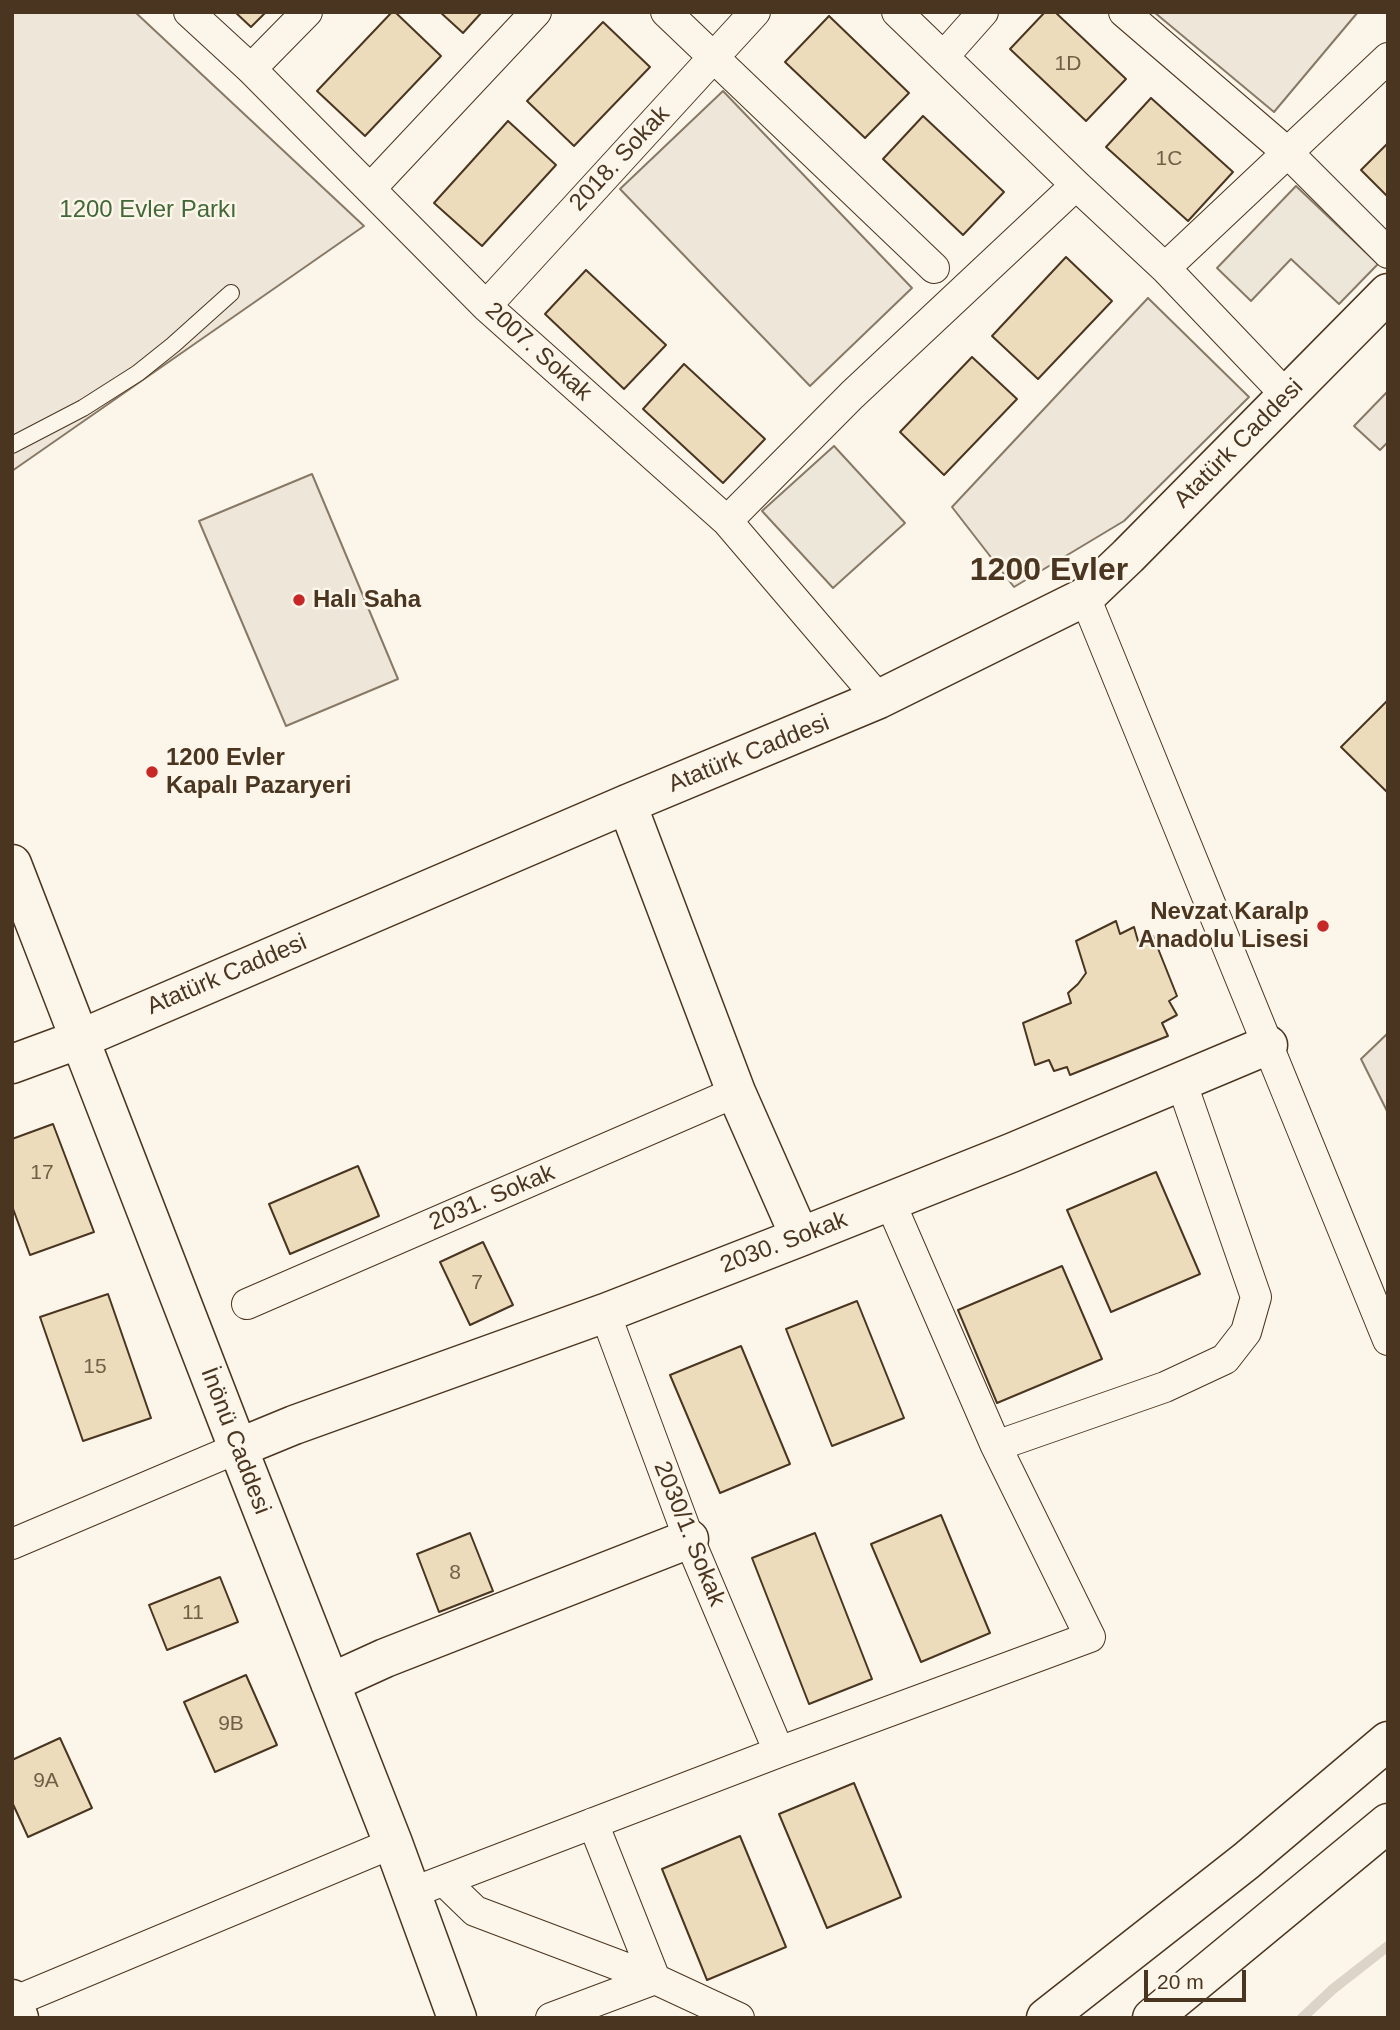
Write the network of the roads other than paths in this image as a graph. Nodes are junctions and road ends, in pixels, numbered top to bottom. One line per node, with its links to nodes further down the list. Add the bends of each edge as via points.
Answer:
1 (189, 12): 12 (street, 2007. Sokak)
2 (307, 12): 12 (street)
3 (536, 12): 15 (street)
4 (666, 12): 10 (street)
5 (755, 12): 10 (street, 2018. Sokak)
6 (897, 12): 9 (street)
7 (983, 12): 9 (street)
8 (1124, 12): 13 (street)
9 (944, 56): 14 (street)
10 (715, 57): 17 (street); 21 (street, 2018. Sokak)
11 (1388, 58): 13 (street)
12 (251, 69): 15 (street, 2007. Sokak)
13 (1288, 153): 16 (street); 18 (street)
14 (1076, 185): 18 (street); 24 (street, via 852,395)
15 (370, 189): 21 (street, 2007. Sokak)
16 (1388, 253)
17 (934, 268)
18 (1166, 268): 22 (street)
19 (231, 293): 23 (lane, via 138,373)
20 (1388, 293): 22 (street, Atatürk Caddesi)
21 (486, 306): 24 (street, 2007. Sokak)
22 (1287, 396): 25 (street, Atatürk Caddesi)
23 (12, 445)
24 (727, 521): 26 (street, 2007. Sokak)
25 (1085, 597): 26 (street, Atatürk Caddesi); 30 (street)
26 (879, 699): 27 (street, Atatürk Caddesi)
27 (627, 804): 29 (street, Atatürk Caddesi); 33 (street)
28 (12, 864): 29 (street, İnönü Caddesi)
29 (80, 1039): 31 (street, Atatürk Caddesi); 40 (street, İnönü Caddesi)
30 (1268, 1045): 32 (street, 2030. Sokak); 38 (street)
31 (12, 1064)
32 (1181, 1082): 34 (street, 2030. Sokak); 39 (street, via 1256,1297 1246,1332 1225,1359 1165,1387)
33 (736, 1092): 35 (street); 36 (street, 2031. Sokak)
34 (890, 1202): 35 (street, 2030. Sokak); 39 (street)
35 (800, 1237): 37 (street, 2030. Sokak)
36 (247, 1304)
37 (606, 1312): 40 (street, 2030. Sokak); 41 (street, 2030/1. Sokak)
38 (1388, 1340)
39 (996, 1446): 45 (street, via 1090,1637)
40 (237, 1448): 42 (street); 43 (street, İnönü Caddesi)
41 (689, 1539): 43 (street); 45 (street, 2030/1. Sokak)
42 (12, 1544)
43 (330, 1683): 48 (street, İnönü Caddesi)
44 (1388, 1741): 55 (street, via 1246,1861)
45 (779, 1752): 47 (street)
46 (1388, 1823): 56 (street)
47 (593, 1824): 49 (street); 50 (street)
48 (393, 1843): 49 (street, İnönü Caddesi); 51 (street)
49 (427, 1887): 50 (street, via 475,1911); 52 (street, İnönü Caddesi)
50 (655, 1979): 53 (street); 54 (street)
51 (15, 2006)
52 (457, 2018)
53 (551, 2018)
54 (739, 2018)
55 (1046, 2018)
56 (1152, 2018)

